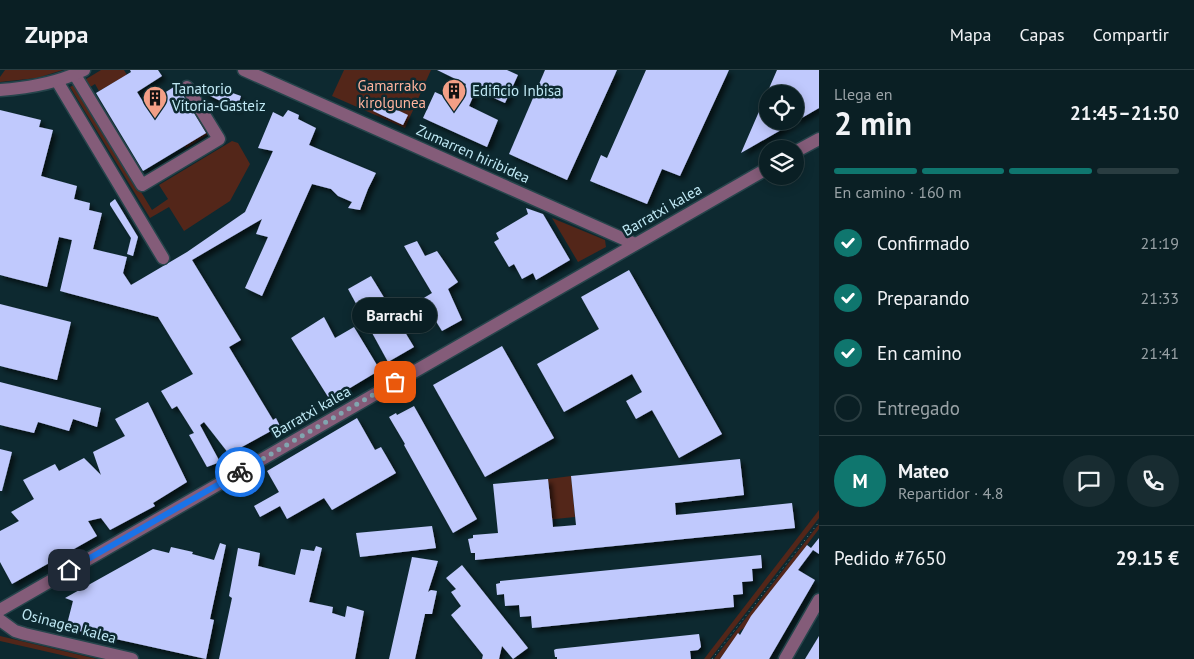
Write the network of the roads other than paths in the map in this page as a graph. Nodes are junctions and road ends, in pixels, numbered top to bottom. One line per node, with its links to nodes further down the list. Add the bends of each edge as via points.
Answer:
1 (244, 70): 9 (street, Zumarren hiribidea)
2 (79, 72): 3 (street); 4 (street, via 142,185 219,139)
3 (57, 81): 5 (street); 10 (street)
4 (187, 87)
5 (0, 90)
6 (819, 139): 7 (street)
7 (804, 147)
8 (759, 173): 9 (street, Barratxi kalea)
9 (635, 244): 12 (street, Barratxi kalea)
10 (163, 258)
11 (819, 600): 15 (street)
12 (0, 610)
13 (0, 620): 14 (street, Osinagea kalea, via 25,634)
14 (132, 659)
15 (784, 659)

